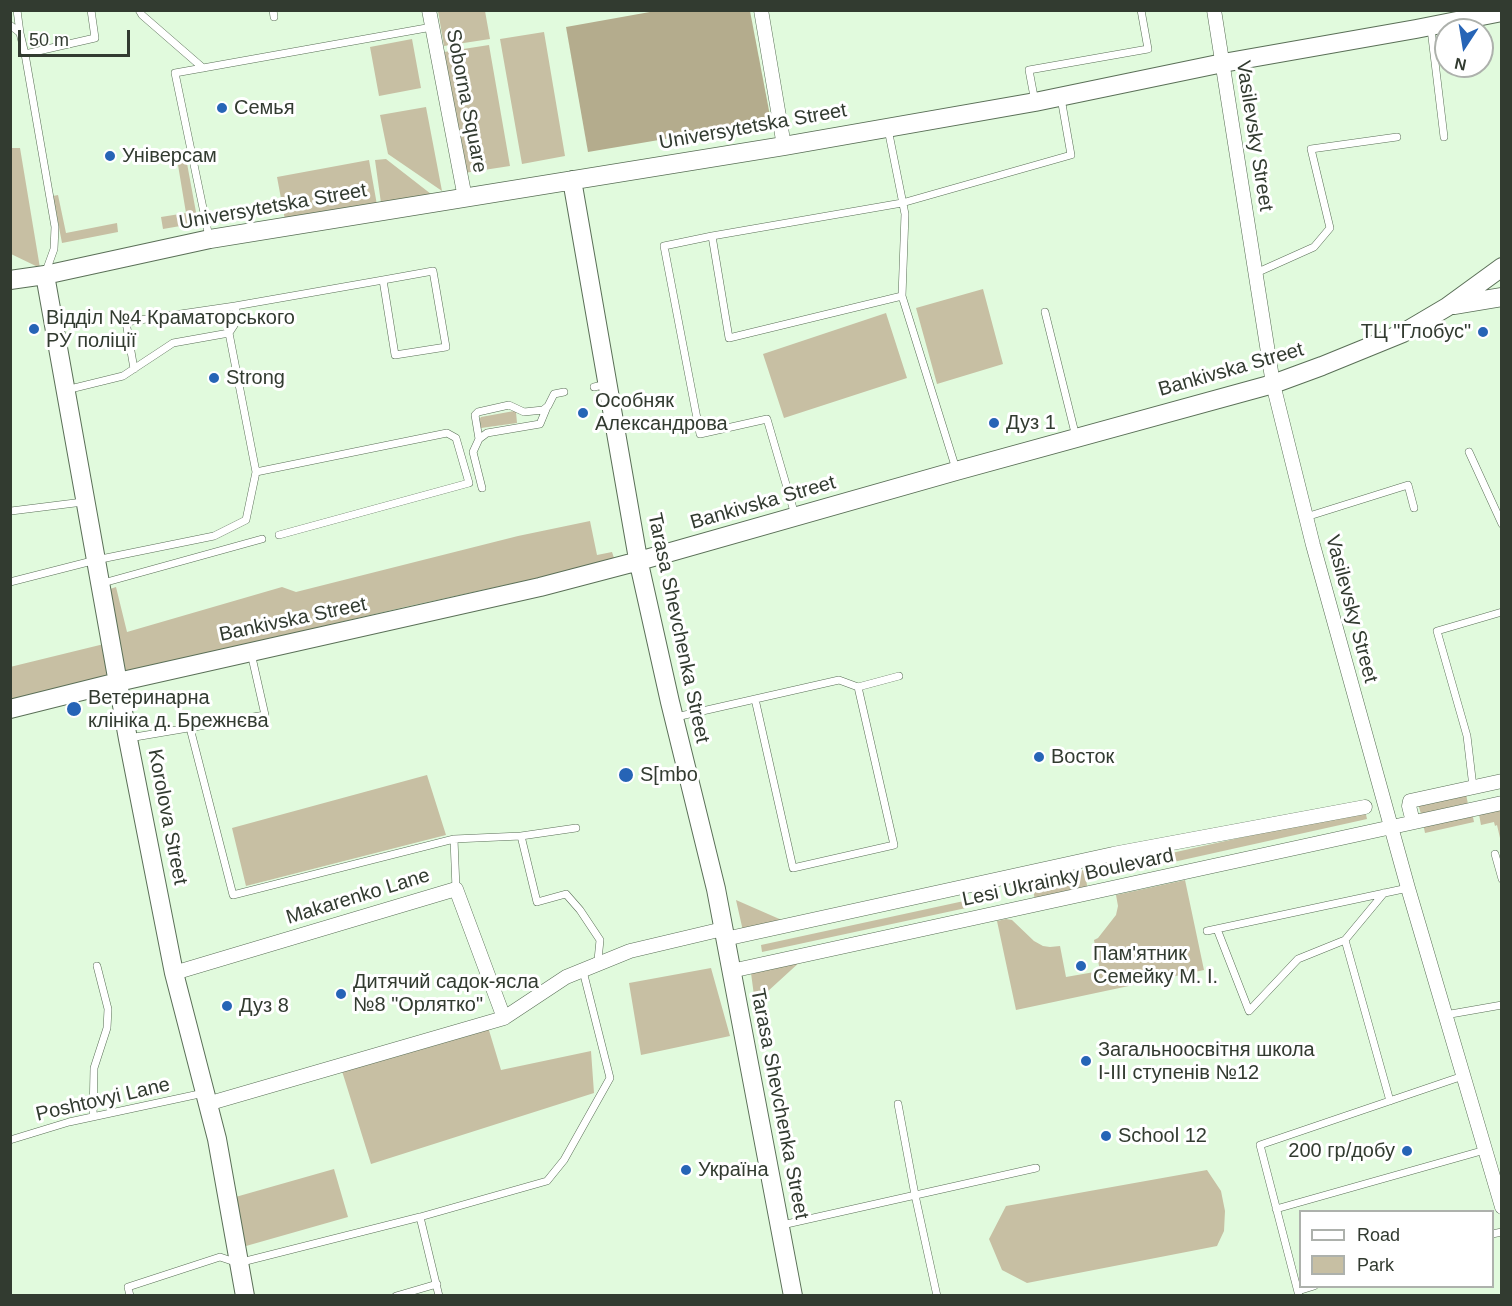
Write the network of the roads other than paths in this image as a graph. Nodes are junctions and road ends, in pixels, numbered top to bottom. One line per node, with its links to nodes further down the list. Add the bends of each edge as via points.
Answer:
1 (18, 10): 12 (lane)
2 (91, 10): 13 (lane, via 95,38)
3 (139, 10): 15 (lane)
4 (429, 10): 11 (street, Soborna Square)
5 (761, 10): 21 (street)
6 (1141, 10): 17 (lane, via 1148,49 1029,70)
7 (1214, 10): 14 (street, Vasilevsky Street)
8 (1502, 12): 10 (street, Universytetska Street)
9 (10, 25): 12 (lane)
10 (1431, 26): 14 (street, Universytetska Street); 20 (lane)
11 (432, 27): 15 (lane); 23 (street, Soborna Square)
12 (20, 33): 13 (lane)
13 (25, 54): 29 (lane, via 55,226 54,249)
14 (1223, 63): 16 (street, Universytetska Street); 28 (street, Vasilevsky Street)
15 (203, 68): 26 (lane, via 175,73)
16 (1060, 97): 17 (street, Universytetska Street); 24 (lane, via 1071,155)
17 (1035, 102): 18 (street, Universytetska Street)
18 (888, 126): 21 (street, Universytetska Street); 24 (lane)
19 (1397, 137): 28 (lane, via 1311,149 1330,228 1314,247)
20 (1444, 137)
21 (784, 146): 22 (street, Universytetska Street)
22 (572, 180): 23 (street, Universytetska Street); 58 (street, Tarasa Shevchenka Street, via 600,385)
23 (465, 198): 26 (street, Universytetska Street)
24 (902, 203): 25 (lane); 32 (lane)
25 (712, 236): 32 (lane, via 729,338); 52 (lane, via 664,246 700,434 767,419)
26 (210, 239): 29 (street, Universytetska Street)
27 (1502, 267): 35 (street, Bankivska Street)
28 (1256, 273): 39 (street, Vasilevsky Street)
29 (45, 274): 30 (street, Universytetska Street); 40 (street, Korolova Street)
30 (10, 280)
31 (383, 280): 31 (lane, via 434,271 446,347 394,355); 34 (lane)
32 (902, 296): 46 (lane)
33 (1502, 297): 35 (street)
34 (235, 306): 37 (lane, via 238,319); 38 (lane, via 126,322)
35 (1447, 307): 39 (street, Bankivska Street, via 1403,333)
36 (1045, 312): 43 (lane)
37 (229, 333): 38 (lane, via 173,343); 47 (lane)
38 (134, 369): 40 (lane, via 123,376)
39 (1273, 384): 43 (street, Bankivska Street); 53 (street, Vasilevsky Street)
40 (66, 390): 49 (street, Korolova Street)
41 (564, 392): 42 (lane, via 554,394)
42 (548, 406): 44 (lane, via 540,424); 44 (lane, via 529,412 509,405 478,412 474,418)
43 (1076, 438): 46 (street, Bankivska Street)
44 (479, 439): 48 (lane, via 473,452)
45 (1469, 452): 54 (lane)
46 (956, 471): 52 (street, Bankivska Street)
47 (256, 472): 55 (lane, via 447,433 456,438 470,483); 57 (lane, via 246,520 214,536)
48 (482, 488)
49 (86, 502): 51 (lane); 57 (street, Korolova Street)
50 (1414, 508): 53 (lane, via 1408,485)
51 (11, 511)
52 (796, 517): 58 (street, Bankivska Street)
53 (1306, 517): 77 (street, Vasilevsky Street)
54 (1502, 524)
55 (279, 535)
56 (262, 539): 60 (lane)
57 (96, 560): 59 (lane); 60 (street, Korolova Street)
58 (639, 561): 62 (street, Bankivska Street); 68 (street, Tarasa Shevchenka Street)
59 (10, 582)
60 (100, 584): 64 (street, Korolova Street)
61 (1502, 612): 72 (lane, via 1437,631 1467,736)
62 (251, 653): 64 (street, Bankivska Street); 69 (lane, via 264,715)
63 (899, 676): 65 (lane)
64 (118, 682): 67 (street, Bankivska Street); 70 (street, Korolova Street)
65 (858, 687): 66 (lane, via 838,680); 66 (lane, via 894,845 793,868)
66 (755, 699): 68 (lane)
67 (10, 709)
68 (674, 717): 88 (street, Tarasa Shevchenka Street)
69 (190, 728): 70 (lane); 80 (lane, via 233,895)
70 (128, 739): 93 (street, Korolova Street)
71 (1502, 781): 72 (street)
72 (1471, 788): 75 (street); 76 (street, via 1410,801)
73 (1502, 803): 75 (street, Lesi Ukrainky Boulevard)
74 (1365, 807): 88 (street, Lesi Ukrainky Boulevard)
75 (1474, 810): 76 (street, Lesi Ukrainky Boulevard)
76 (1413, 822): 77 (street, Lesi Ukrainky Boulevard)
77 (1391, 827): 83 (street, Vasilevsky Street); 92 (street, Lesi Ukrainky Boulevard)
78 (576, 828): 79 (lane)
79 (521, 836): 80 (lane); 91 (lane, via 537,902 566,894 600,940 598,960)
80 (454, 839): 84 (lane)
81 (1495, 854): 82 (lane)
82 (1502, 879)
83 (1408, 888): 85 (lane); 95 (street, Vasilevsky Street)
84 (456, 889): 93 (street, Makarenko Lane); 96 (street, Makarenko Lane)
85 (1384, 893): 86 (lane); 89 (lane)
86 (1217, 929): 87 (lane); 89 (lane, via 1249,1011 1298,959)
87 (1207, 931)
88 (724, 934): 91 (street, via 630,951); 92 (street, Tarasa Shevchenka Street)
89 (1345, 940): 99 (lane)
90 (98, 966): 101 (lane, via 108,1009 107,1028 94,1068)
91 (583, 971): 96 (street, via 566,977); 108 (lane, via 610,1077 564,1160 546,1181)
92 (731, 971): 109 (street, Tarasa Shevchenka Street)
93 (174, 973): 98 (street, Korolova Street)
94 (1502, 1005): 95 (lane)
95 (1445, 1015): 97 (street, Vasilevsky Street)
96 (504, 1018): 98 (street)
97 (1463, 1076): 99 (lane); 103 (street, Vasilevsky Street)
98 (206, 1098): 101 (lane, Poshtovyi Lane); 110 (street, Korolova Street)
99 (1390, 1101): 107 (lane, via 1260,1145)
100 (898, 1104): 105 (lane)
101 (93, 1117): 102 (lane, Poshtovyi Lane)
102 (10, 1140)
103 (1485, 1150): 106 (street, Vasilevsky Street); 107 (lane)
104 (1036, 1168): 105 (lane)
105 (915, 1195): 109 (lane); 118 (lane)
106 (1502, 1207)
107 (1276, 1209): 112 (lane)
108 (420, 1217): 110 (lane); 111 (lane)
109 (779, 1225): 117 (street, Tarasa Shevchenka Street)
110 (238, 1263): 113 (lane, via 220,1257 128,1287); 114 (street, Korolova Street)
111 (437, 1284): 115 (lane); 116 (lane)
112 (1299, 1293)
113 (130, 1296)
114 (245, 1296)
115 (396, 1296)
116 (439, 1296)
117 (793, 1296)
118 (937, 1296)

